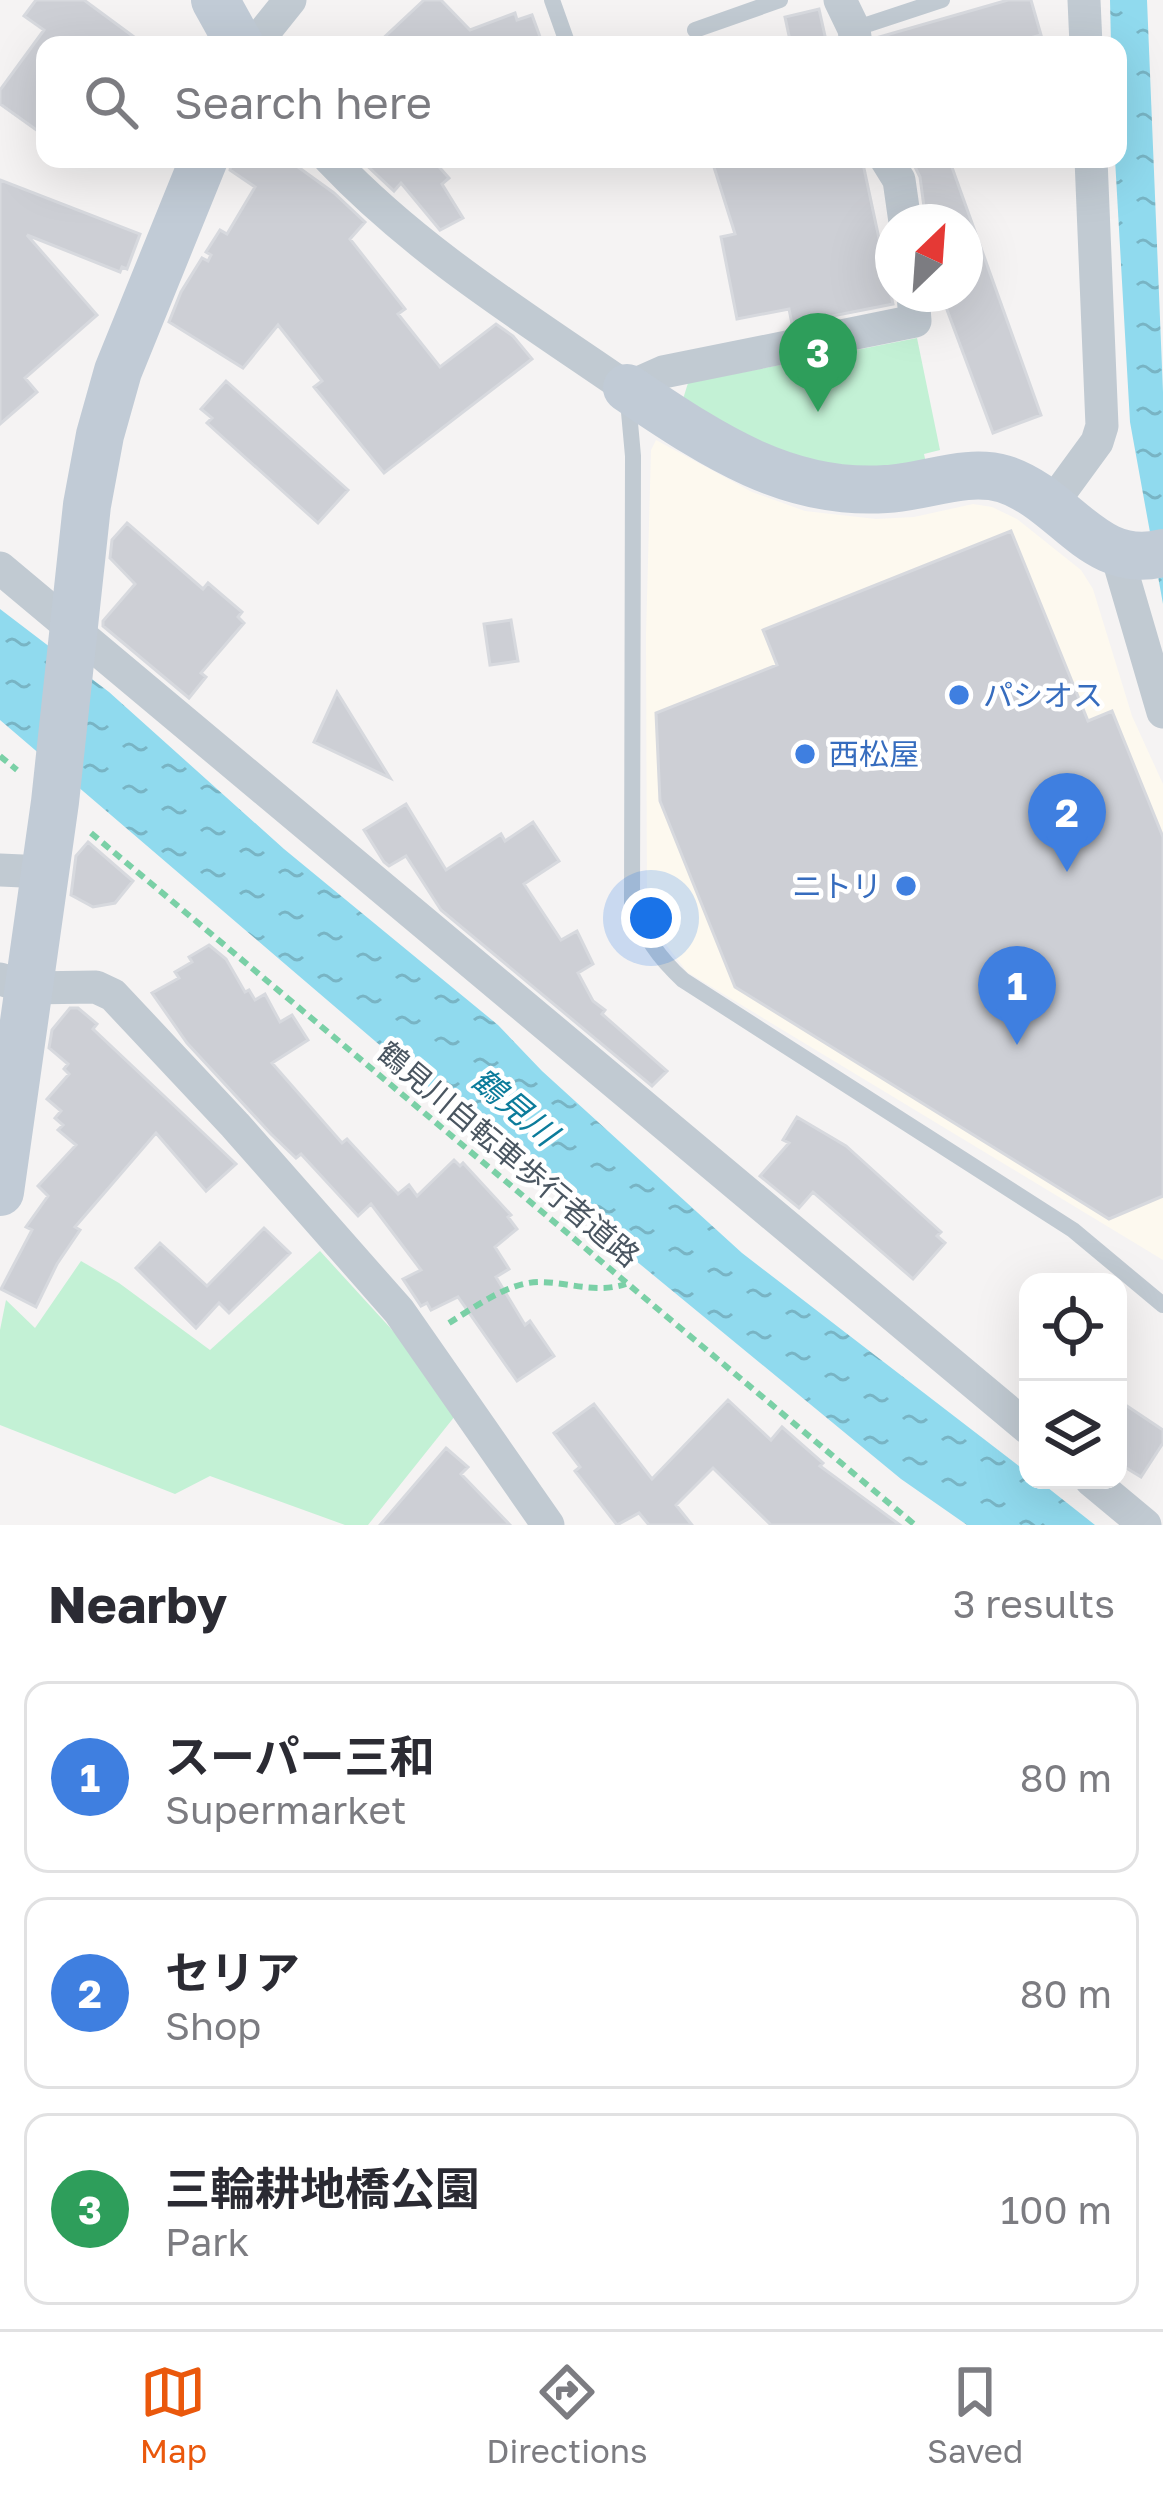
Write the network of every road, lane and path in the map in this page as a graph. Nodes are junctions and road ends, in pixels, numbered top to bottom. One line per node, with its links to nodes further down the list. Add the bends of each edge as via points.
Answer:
1 (214, 0): 9 (street)
2 (290, 0): 10 (street)
3 (552, 0): 11 (lane)
4 (780, 0): 8 (lane)
5 (942, 0): 7 (lane)
6 (1084, 0): 12 (street)
7 (850, 25)
8 (695, 30)
9 (235, 36)
10 (261, 36)
11 (565, 36)
12 (1086, 36)
13 (200, 168): 23 (street, via 112,392)
14 (338, 168): 19 (street, via 442,261)
15 (891, 168): 17 (street)
16 (1090, 168): 20 (street, via 1102,426)
17 (902, 204)
18 (914, 312): 19 (street, via 915,321 663,373)
19 (627, 388): 20 (street, via 734,456 802,483 882,490 986,474); 31 (lane, via 632,905 643,933 683,980 1073,1230)
20 (1051, 506): 21 (street)
21 (1135, 555): 24 (street)
22 (0, 568): 23 (street)
23 (71, 636): 26 (street, via 54,789); 33 (street)
24 (1163, 712)
25 (91, 832): 30 (path, 鶴見川自転車歩行者道路)
26 (22, 871): 27 (street)
27 (15, 984): 28 (street); 32 (street, via 96,987 113,995)
28 (11, 1063): 29 (street)
29 (0, 1192)
30 (626, 1284): 32 (path, via 520,1284); 36 (path, 鶴見川自転車歩行者道路)
31 (1163, 1305)
32 (421, 1341): 35 (street)
33 (1019, 1421)
34 (1102, 1489): 37 (street)
35 (548, 1525)
36 (915, 1525)
37 (1145, 1525)

